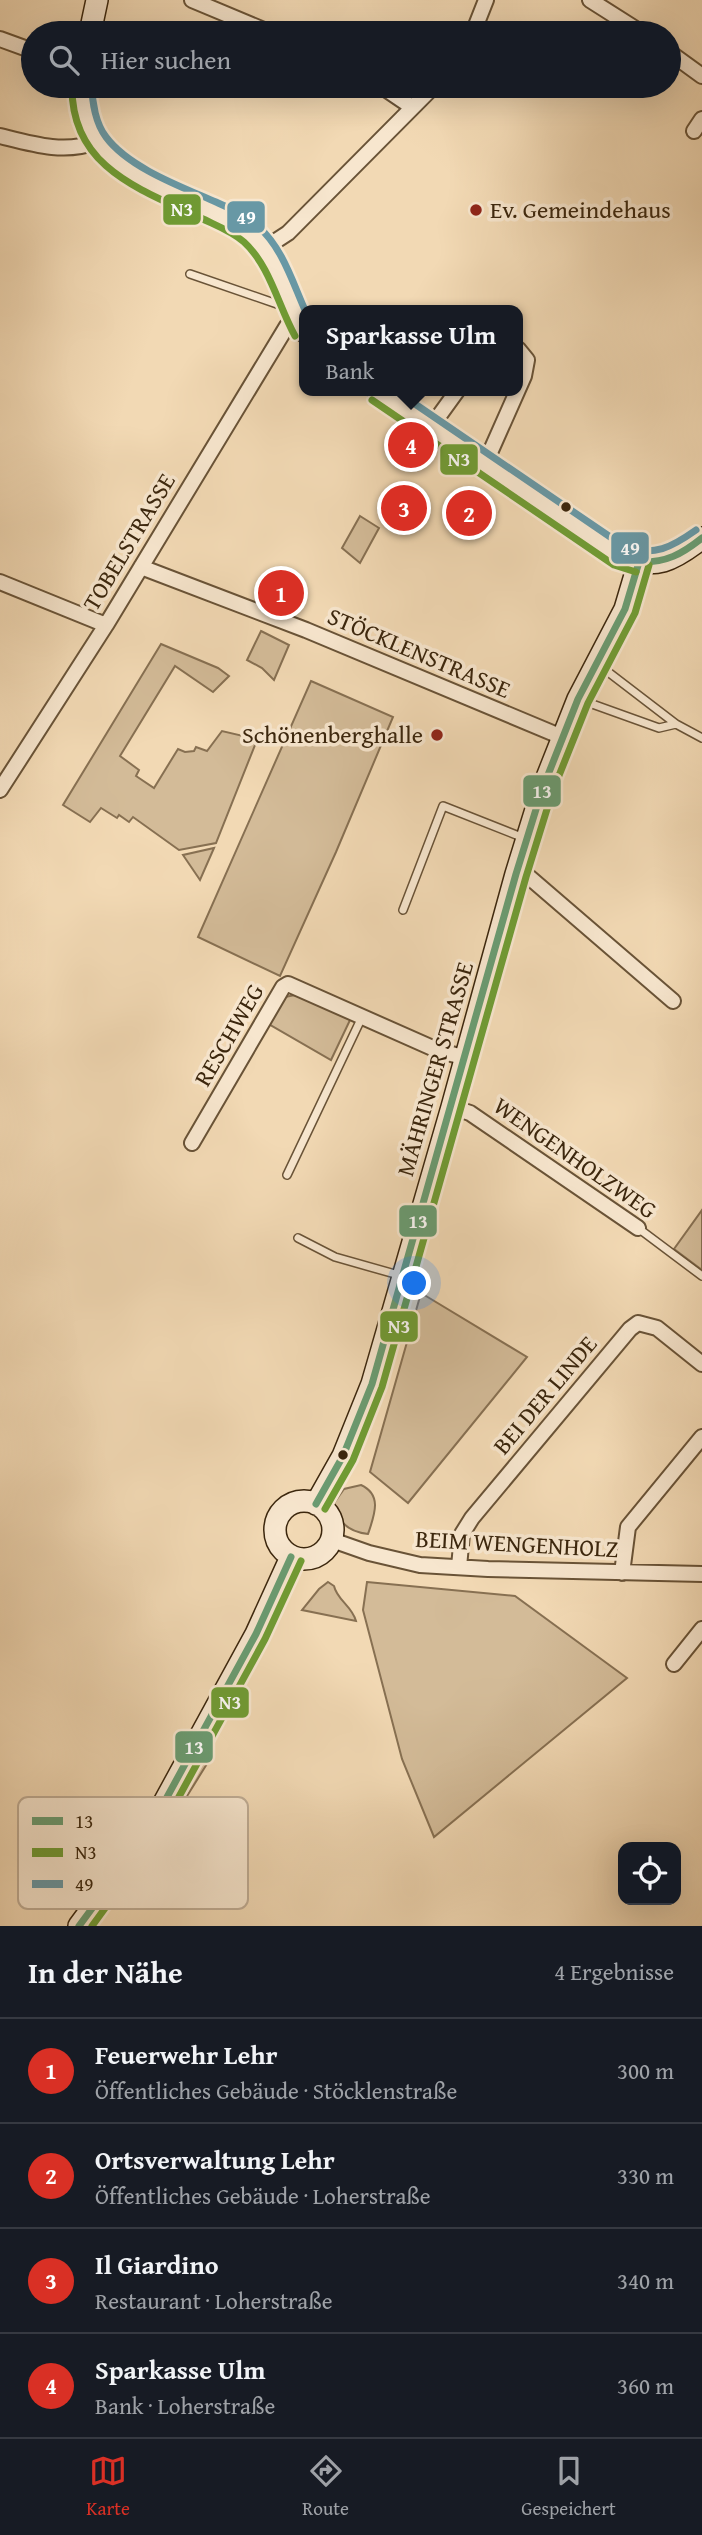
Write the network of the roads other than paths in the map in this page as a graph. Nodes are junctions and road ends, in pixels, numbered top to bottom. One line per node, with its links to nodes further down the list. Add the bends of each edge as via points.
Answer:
1 (97, 0): 5 (street)
2 (192, 0): 6 (street)
3 (486, 0): 7 (street)
4 (590, 0): 8 (street)
5 (93, 21)
6 (242, 21)
7 (478, 21)
8 (623, 21)
9 (0, 39): 10 (street)
10 (21, 47)
11 (681, 61): 12 (street)
12 (702, 76)
13 (84, 98): 18 (street)
14 (399, 98): 16 (street)
15 (421, 98): 16 (street)
16 (412, 107): 19 (street, via 288,233)
17 (0, 136): 18 (street, via 44,147 72,148)
18 (96, 142): 19 (street, via 113,159 247,231)
19 (265, 248): 21 (street, via 278,268)
20 (191, 275): 21 (lane, via 277,304)
21 (296, 316): 31 (street, TOBELSTRASSE)
22 (523, 355): 23 (street, via 527,360)
23 (523, 378)
24 (386, 396): 27 (street)
25 (453, 396): 27 (street)
26 (515, 396): 28 (street)
27 (431, 426): 28 (street)
28 (485, 464): 30 (street, via 611,550)
29 (702, 538): 30 (street, via 678,557)
30 (639, 562): 34 (street, MÄHRINGER STRASSE, via 625,609)
31 (141, 568): 33 (street, TOBELSTRASSE); 37 (street, STÖCKLENSTRASSE, via 306,630)
32 (0, 582): 33 (street)
33 (106, 625): 39 (street, TOBELSTRASSE)
34 (596, 663): 35 (street, MÄHRINGER STRASSE); 36 (lane)
35 (578, 699): 36 (lane, via 659,728); 37 (street, MÄHRINGER STRASSE)
36 (676, 724): 38 (lane)
37 (562, 737): 40 (street, MÄHRINGER STRASSE)
38 (702, 738)
39 (0, 790)
40 (526, 839): 41 (street, MÄHRINGER STRASSE); 42 (lane, via 443,806)
41 (516, 874): 43 (street, via 529,877); 45 (street, MÄHRINGER STRASSE)
42 (403, 910)
43 (673, 1001)
44 (362, 1017): 45 (street, RESCHWEG); 47 (street, RESCHWEG, via 288,985 283,987); 48 (lane)
45 (466, 1058): 46 (street, MÄHRINGER STRASSE)
46 (452, 1107): 49 (street, WENGENHOLZWEG, via 470,1113); 52 (street, MÄHRINGER STRASSE)
47 (192, 1143)
48 (287, 1175)
49 (638, 1228): 51 (lane, WENGENHOLZWEG)
50 (298, 1238): 52 (lane, via 335,1257)
51 (702, 1276)
52 (403, 1277): 55 (street, MÄHRINGER STRASSE, via 372,1384 343,1456)
53 (702, 1364): 58 (street, BEI DER LINDE, via 657,1328 638,1323 630,1329 472,1518 462,1534)
54 (702, 1437): 59 (street, via 628,1527)
55 (316, 1504): 56 (street, via 329,1515); 57 (street, via 291,1504 278,1516 275,1535)
56 (332, 1540): 57 (street, via 315,1557); 58 (street, BEIM WENGENHOLZ, via 420,1564)
57 (291, 1557): 63 (street, via 257,1634)
58 (459, 1567): 59 (street, BEIM WENGENHOLZ)
59 (622, 1573): 60 (street, BEIM WENGENHOLZ)
60 (702, 1574)
61 (702, 1629): 62 (street)
62 (674, 1664)
63 (167, 1797)
64 (92, 1909): 65 (street)
65 (79, 1926)

